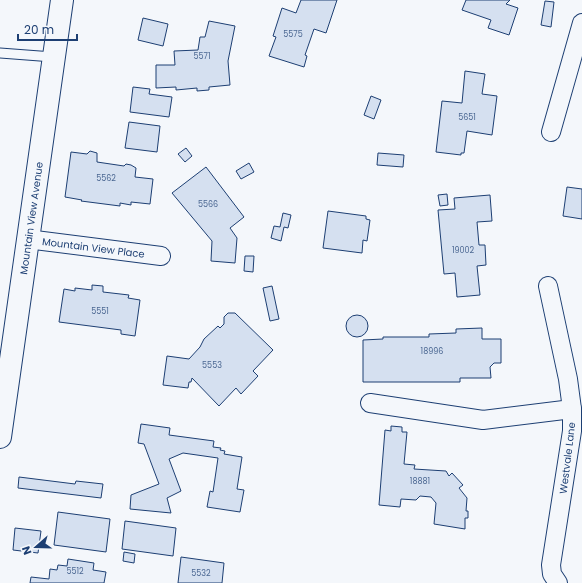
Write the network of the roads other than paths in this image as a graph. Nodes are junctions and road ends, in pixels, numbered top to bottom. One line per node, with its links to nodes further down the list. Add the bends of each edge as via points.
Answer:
1 (62, 0): 4 (street, Mountain View Avenue)
2 (582, 23): 5 (street)
3 (0, 53): 4 (lane)
4 (53, 57): 6 (street, Mountain View Avenue)
5 (551, 132)
6 (27, 239): 7 (street, Mountain View Place); 11 (street, Mountain View Avenue)
7 (161, 256)
8 (548, 286): 10 (street, Westvale Lane)
9 (370, 403): 10 (street, via 483,420)
10 (572, 408): 12 (street, Westvale Lane, via 572,431 551,565 552,574)
11 (0, 437)
12 (558, 583)

